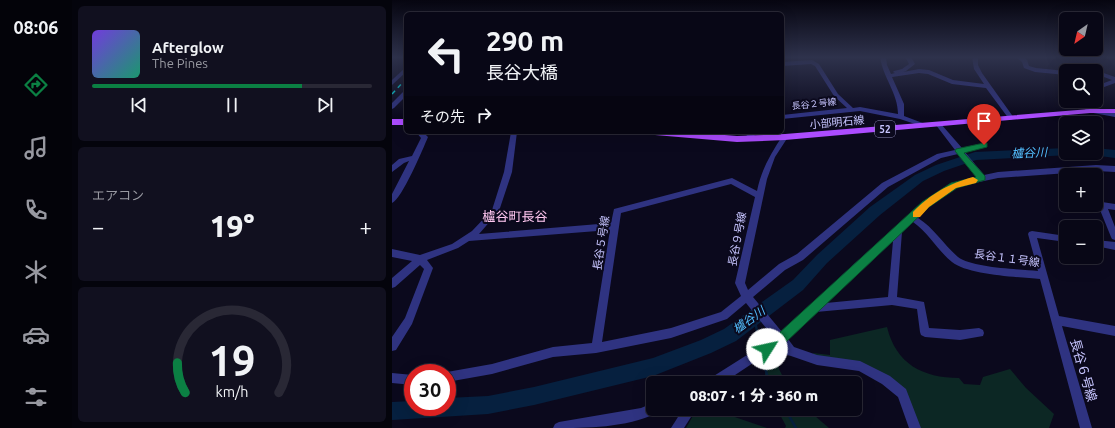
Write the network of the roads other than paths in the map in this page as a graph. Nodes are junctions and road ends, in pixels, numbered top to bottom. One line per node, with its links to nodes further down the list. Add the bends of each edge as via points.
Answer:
1 (825, 77): 13 (street, 長谷２号線, via 836,95)
2 (889, 77): 18 (street, via 901,104)
3 (940, 77): 7 (street, via 952,82)
4 (982, 77): 7 (street)
5 (1115, 80): 6 (street)
6 (1103, 85)
7 (988, 86): 19 (street)
8 (404, 89): 10 (street)
9 (404, 94): 11 (street)
10 (392, 101)
11 (392, 107)
12 (1087, 108): 15 (street)
13 (851, 109): 17 (street, 長谷２号線); 18 (street)
14 (1115, 110): 15 (main road, 小部明石線 / 52)
15 (1090, 111): 16 (street); 19 (main road, 小部明石線 / 52)
16 (1115, 115)
17 (784, 117)
18 (901, 117): 23 (street)
19 (1011, 118): 22 (main road, 小部明石線 / 52)
20 (392, 122): 21 (main road)
21 (404, 122)
22 (939, 124): 23 (main road, 小部明石線 / 52); 31 (street)
23 (926, 126): 28 (main road, 小部明石線 / 52)
24 (422, 134): 32 (street, via 425,136)
25 (514, 134): 43 (street, via 508,172 495,211)
26 (681, 134): 29 (main road, 小部明石線 / 52)
27 (752, 134): 29 (street)
28 (785, 137): 29 (main road, 小部明石線 / 52); 36 (street, 長谷９号線, via 772,157)
29 (746, 139)
30 (984, 145): 31 (street)
31 (958, 151): 35 (street); 51 (street, via 939,156 885,185 800,257 782,267)
32 (413, 158): 33 (street, via 402,161); 37 (street)
33 (392, 169)
34 (1115, 169): 35 (street, via 1090,168)
35 (982, 178): 39 (street, via 954,185)
36 (758, 196): 40 (street, 長谷５号線, via 732,181 617,211); 51 (street, 長谷９号線, via 740,283)
37 (392, 200)
38 (1115, 207): 42 (street, via 1102,206)
39 (913, 218): 41 (street); 49 (street, 長谷１１号線, via 924,225 958,262)
40 (614, 226): 43 (street); 59 (street, 長谷５号線)
41 (898, 232): 52 (street); 53 (street)
42 (1115, 237)
43 (467, 238): 48 (street, via 455,246)
44 (1059, 238): 49 (street, 長谷６号線, via 1032,234)
45 (1103, 244): 46 (street)
46 (1115, 246)
47 (392, 253): 48 (street)
48 (420, 259): 50 (street); 58 (street, via 429,268 409,321)
49 (1044, 276): 54 (street, 長谷６号線)
50 (392, 284)
51 (746, 296): 57 (street, 長谷９号線); 59 (street, via 724,316 671,333)
52 (892, 301): 53 (street); 56 (street, via 922,305 925,332 960,335)
53 (814, 308): 57 (street)
54 (1055, 320): 55 (street); 69 (street, 長谷６号線)
55 (1115, 331)
56 (979, 333)
57 (782, 338): 61 (street); 68 (street, 長谷９号線, via 791,351 816,360 860,366 886,380 902,393)
58 (392, 346)
59 (596, 348): 60 (street, via 554,352 492,369)
60 (456, 375)
61 (725, 376)
62 (392, 378): 63 (street)
63 (404, 379)
64 (646, 412): 66 (street)
65 (685, 416): 67 (street)
66 (559, 428)
67 (677, 428)
68 (915, 428)
69 (1086, 428)

